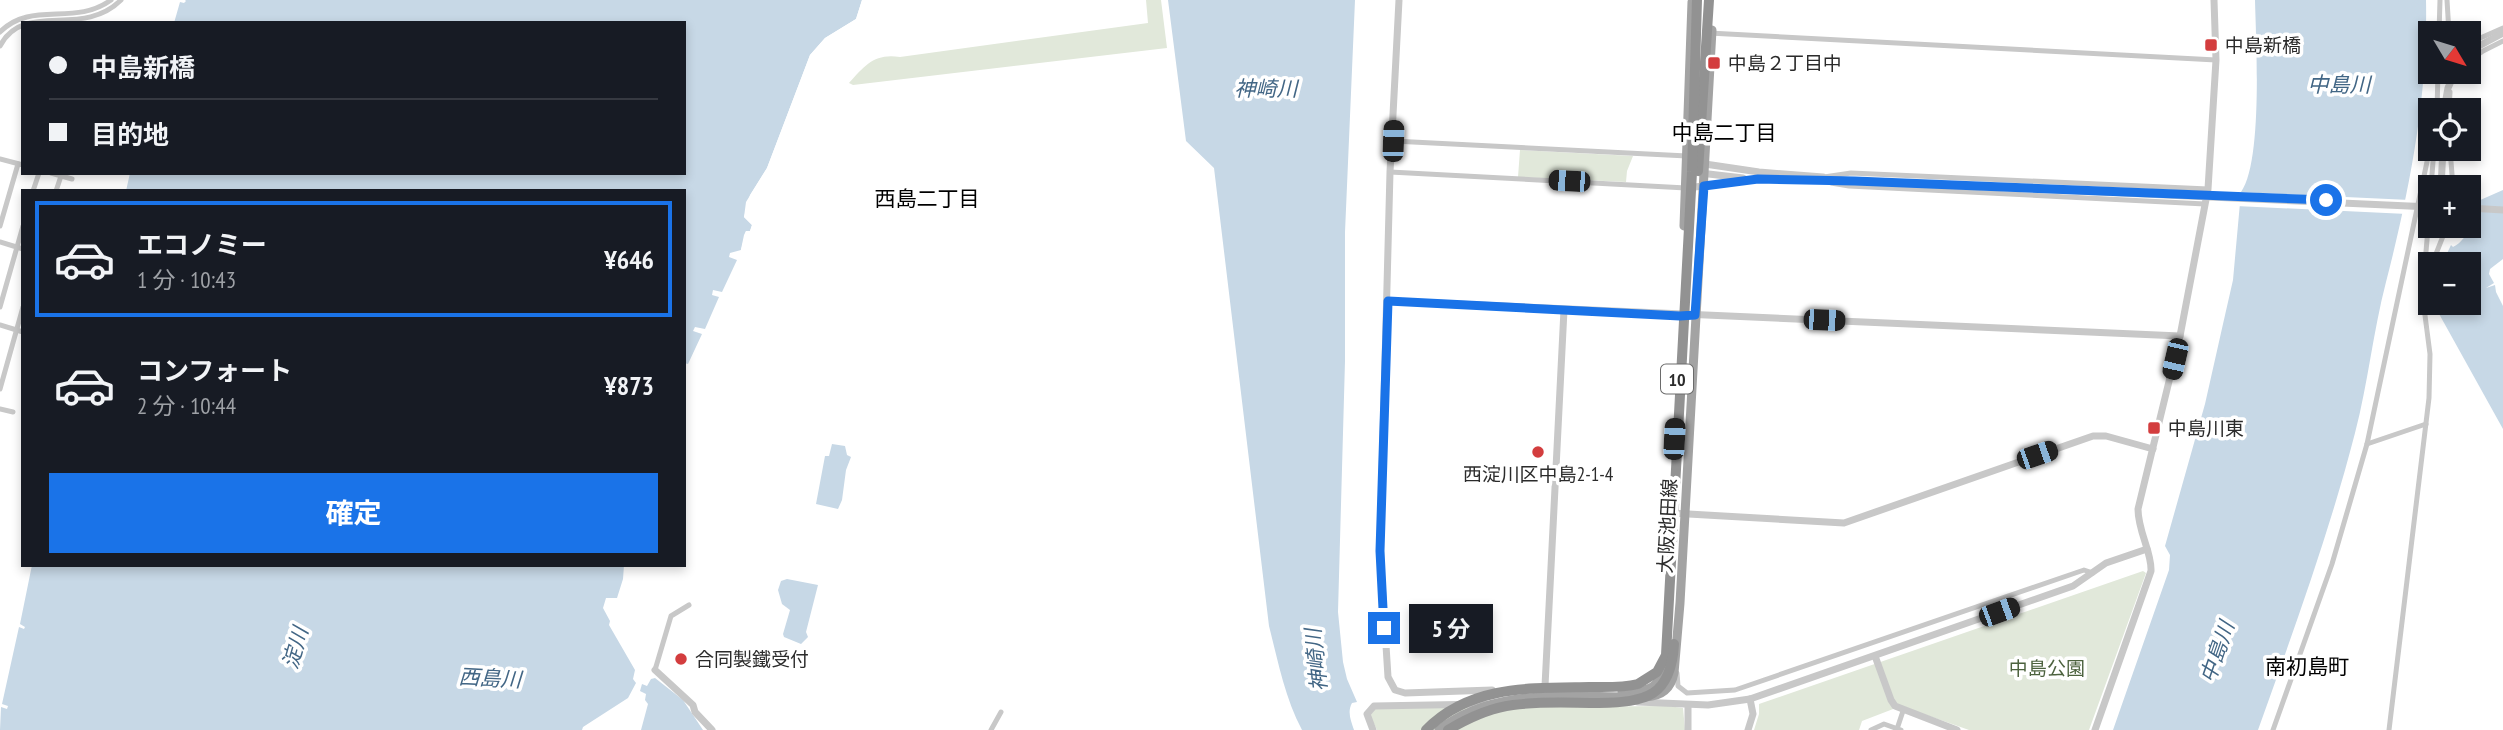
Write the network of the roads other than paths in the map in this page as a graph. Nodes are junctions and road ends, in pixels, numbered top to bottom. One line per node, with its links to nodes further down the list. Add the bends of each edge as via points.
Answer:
1 (111, 0): 14 (street, via 83,13 25,14)
2 (121, 0): 9 (street, via 96,16)
3 (1399, 0): 27 (street)
4 (1697, 0): 15 (main road, 大阪池田線 / 10); 28 (highway, via 1698,100); 86 (highway, via 1666,655 1657,672 1638,684 1492,693 1445,713)
5 (1711, 0): 16 (main road, 大阪池田線 / 10); 88 (highway, via 1670,672 1656,691 1640,700 1511,705)
6 (2214, 0): 22 (street)
7 (2440, 0): 10 (street)
8 (2447, 0): 11 (street)
9 (23, 21)
10 (2440, 21)
11 (2448, 21)
12 (21, 22): 20 (street)
13 (2503, 30): 17 (street); 19 (street)
14 (0, 32)
15 (1691, 33): 16 (street); 28 (main road, 大阪池田線 / 10)
16 (1712, 33): 22 (street); 33 (main road, 大阪池田線 / 10)
17 (2482, 38)
18 (2503, 41): 21 (street)
19 (2482, 44)
20 (0, 46)
21 (2482, 52)
22 (2216, 60): 43 (street)
23 (2452, 84): 25 (street)
24 (2452, 84): 25 (street)
25 (2450, 92): 26 (street)
26 (2449, 98)
27 (1393, 141): 29 (street); 34 (street)
28 (1686, 144): 29 (main road, 大阪池田線 / 10)
29 (1686, 155): 33 (street, via 1693,168); 41 (main road, 大阪池田線 / 10)
30 (0, 159): 32 (street)
31 (2427, 161): 64 (street)
32 (20, 164): 48 (street)
33 (1705, 169): 38 (street); 39 (street); 40 (main road, 大阪池田線 / 10)
34 (1390, 172): 41 (street); 51 (street)
35 (58, 175): 36 (street)
36 (61, 176): 37 (street); 42 (street)
37 (72, 179)
38 (1758, 179): 39 (street); 40 (street)
39 (1824, 179): 43 (street, via 1851,173); 44 (street, via 1849,186); 45 (street)
40 (1704, 186): 41 (street); 54 (main road, 大阪池田線 / 10)
41 (1686, 188): 56 (main road, 大阪池田線 / 10)
42 (57, 189)
43 (2207, 189): 44 (street)
44 (2205, 204): 59 (street)
45 (2418, 205)
46 (2481, 209): 47 (street)
47 (2503, 210)
48 (0, 226)
49 (0, 242): 50 (street)
50 (20, 248): 52 (street)
51 (1388, 301): 53 (street); 76 (street, via 1380,551 1389,682 1405,693)
52 (0, 306)
53 (1563, 310): 56 (street); 76 (street)
54 (1695, 315): 56 (street); 59 (street); 67 (main road, 大阪池田線 / 10)
55 (2425, 315): 63 (street, via 2431,373)
56 (1680, 316): 66 (main road, 大阪池田線 / 10)
57 (0, 325): 58 (street)
58 (20, 331): 60 (street)
59 (2180, 336): 65 (street)
60 (0, 389)
61 (0, 408): 62 (street)
62 (13, 412)
63 (2426, 424): 64 (street); 95 (street)
64 (2367, 444): 94 (street, via 2332,564)
65 (2153, 449): 67 (street, via 2093,436 1844,523); 68 (street, via 2138,509)
66 (1671, 513): 67 (street); 74 (main road, 大阪池田線 / 10)
67 (1685, 514): 70 (main road, 大阪池田線 / 10)
68 (2147, 549): 69 (street, via 2106,563); 93 (street, via 2150,579)
69 (2093, 573): 70 (street, via 2084,570 1765,682 1721,692 1687,693 1678,686); 72 (street, via 2073,586)
70 (1680, 603): 77 (main road, 大阪池田線 / 10, via 1674,676 1667,690 1650,697)
71 (689, 605): 73 (street, via 671,616)
72 (1875, 656): 78 (street); 80 (street, via 1891,700)
73 (655, 670): 83 (street)
74 (1660, 679): 75 (street, via 1648,686); 77 (main road, 大阪池田線 / 10, via 1645,691)
75 (1620, 685): 76 (street)
76 (1545, 686)
77 (1587, 695): 86 (main road, 大阪池田線 / 10, via 1492,698); 87 (main road, 大阪池田線 / 10, via 1493,703)
78 (1750, 699): 79 (street); 90 (street, via 1753,714)
79 (1688, 705): 85 (street, via 1622,701 1376,705 1367,714); 89 (street)
80 (1903, 711): 82 (street); 92 (street)
81 (1000, 712): 84 (street)
82 (1899, 729): 91 (street, via 1884,724)
83 (712, 730)
84 (991, 730)
85 (1373, 730)
86 (1428, 730)
87 (1439, 730)
88 (1448, 730)
89 (1688, 730)
90 (1748, 730)
91 (1871, 730)
92 (1956, 730)
93 (2095, 730)
94 (2273, 730)
95 (2389, 730)

